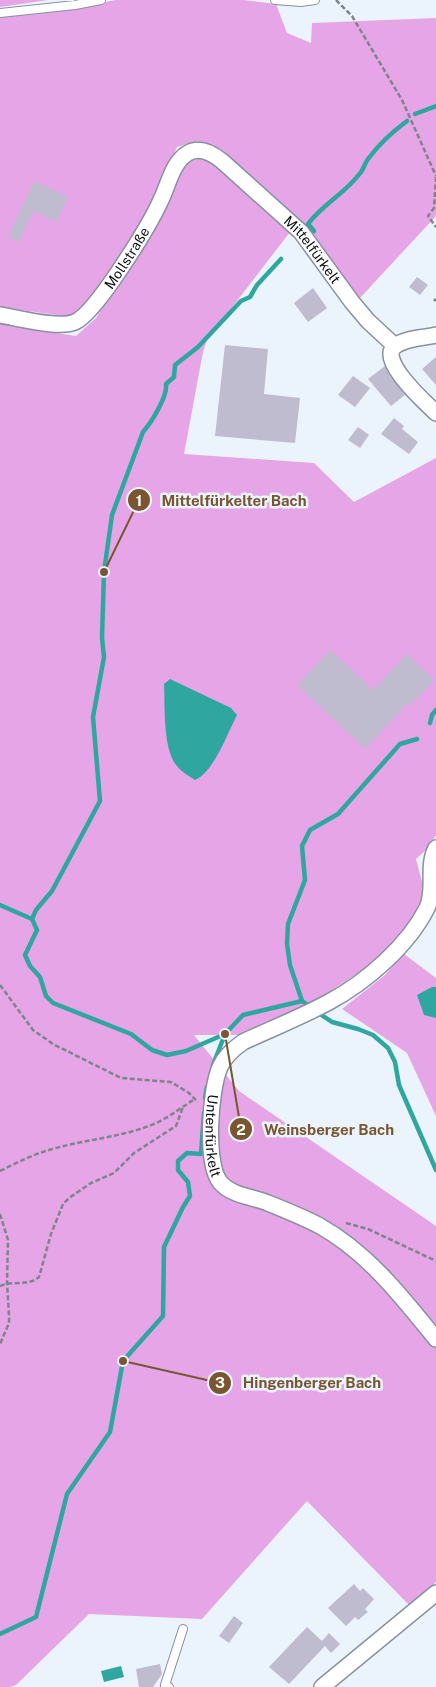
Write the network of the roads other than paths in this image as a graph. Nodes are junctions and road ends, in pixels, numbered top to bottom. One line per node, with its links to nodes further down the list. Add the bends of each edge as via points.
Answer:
1 (101, 0): 4 (lane)
2 (275, 0): 3 (lane)
3 (315, 0)
4 (0, 13)
5 (222, 161): 6 (street, Mollstraße, via 200,150 184,155 148,225 99,300 84,317 58,325); 8 (street, Mittelfürkelt, via 300,232 352,302)
6 (0, 315)
7 (436, 335): 8 (street)
8 (395, 346): 9 (street, via 391,352 392,364)
9 (436, 414)
10 (436, 848): 11 (street, Untenfürkelt, via 431,862)
11 (433, 894): 12 (street, Untenfürkelt, via 406,940 371,974 328,1003 243,1042 229,1053 216,1078 211,1116 212,1166 222,1184 319,1226 345,1243 396,1291)
12 (436, 1339)
13 (436, 1593): 16 (street)
14 (183, 1630): 15 (lane, via 165,1685)
15 (168, 1687)
16 (322, 1687)

